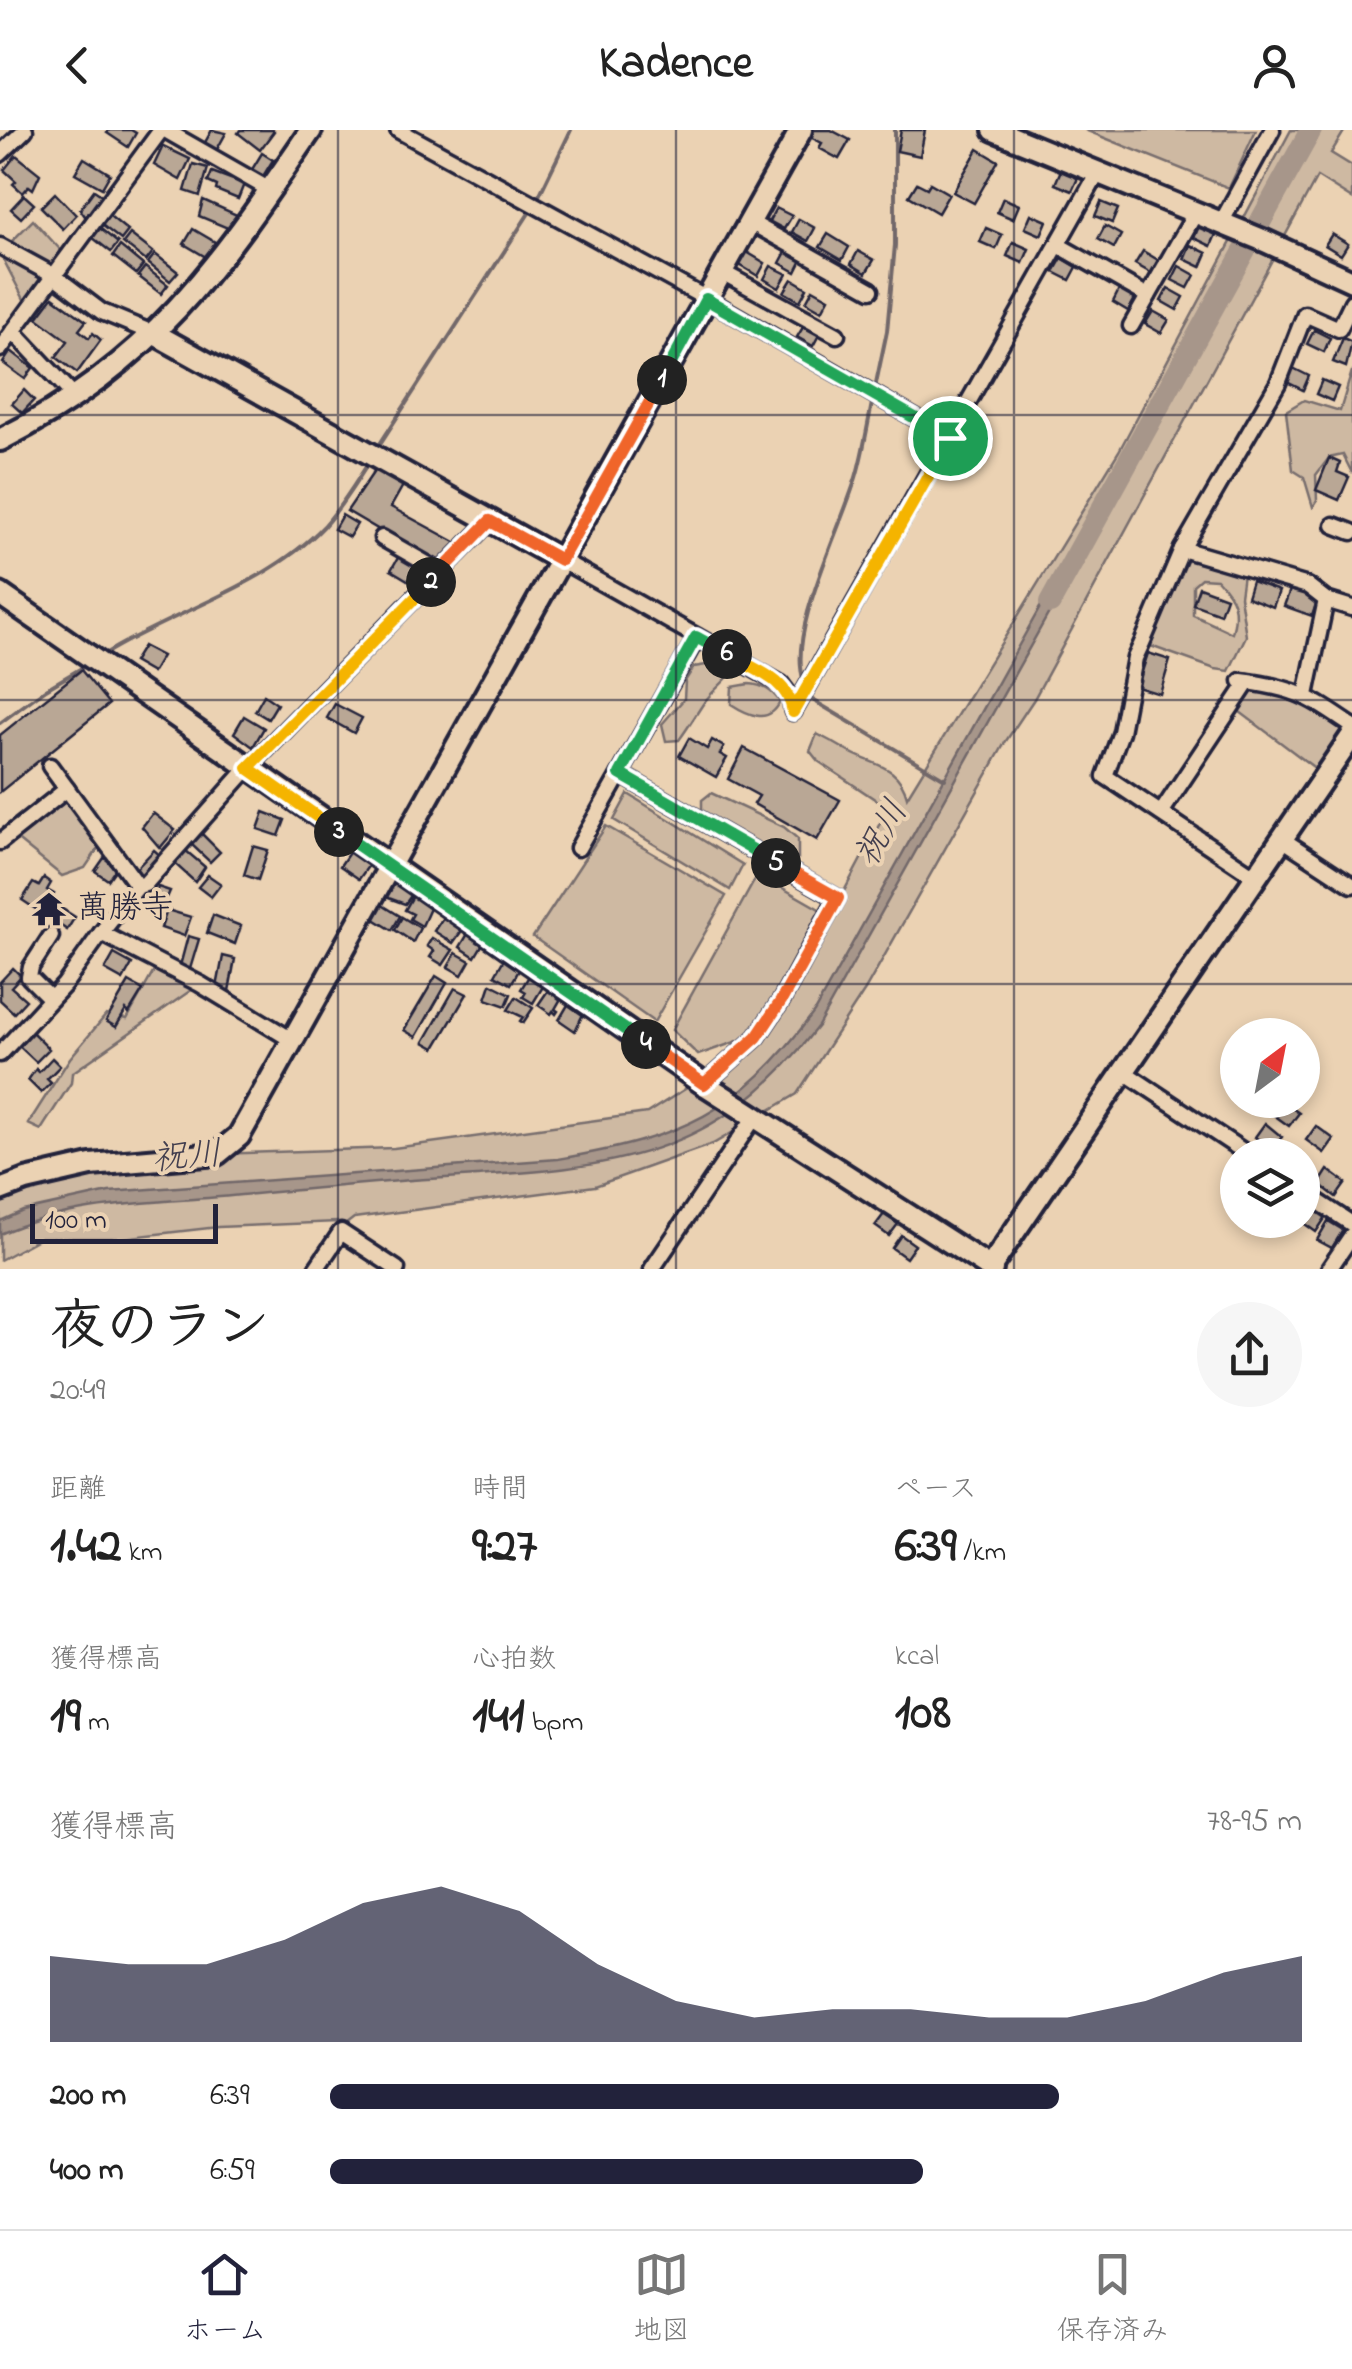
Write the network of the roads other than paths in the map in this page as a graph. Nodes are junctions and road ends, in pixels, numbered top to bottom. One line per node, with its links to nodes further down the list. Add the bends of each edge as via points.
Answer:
1 (25, 130): 8 (street)
2 (311, 130): 10 (street)
3 (398, 130): 21 (street)
4 (801, 130): 12 (street)
5 (994, 130): 9 (street)
6 (1272, 130): 13 (street)
7 (159, 131): 10 (street); 17 (street)
8 (0, 154)
9 (1099, 172): 11 (street); 14 (street)
10 (270, 190): 25 (street, via 199,288)
11 (1196, 212): 13 (street); 20 (street)
12 (750, 222): 16 (street); 19 (street)
13 (1221, 223): 18 (street)
14 (1058, 245): 20 (street); 29 (street)
15 (0, 246): 17 (street)
16 (722, 272): 21 (street); 26 (street)
17 (54, 275): 24 (street); 25 (street, via 102,312)
18 (1352, 281)
19 (870, 290)
20 (1148, 296): 23 (street)
21 (706, 299): 29 (street); 36 (street)
22 (1352, 302): 35 (street, via 1339,329 1305,314 1278,383)
23 (1131, 326)
24 (13, 331): 27 (street); 28 (street)
25 (155, 334): 28 (street); 31 (street)
26 (837, 335)
27 (0, 349)
28 (76, 398): 30 (street)
29 (950, 438): 41 (street, via 793,712 780,684)
30 (0, 440)
31 (490, 521): 36 (street); 37 (street)
32 (1334, 525): 33 (street)
33 (1352, 532)
34 (382, 538): 37 (street)
35 (1182, 550): 39 (street, via 1308,586); 49 (street, via 1135,658 1105,776)
36 (561, 560): 41 (street); 53 (street)
37 (440, 572): 46 (street)
38 (0, 594): 46 (street)
39 (1326, 600): 40 (street); 42 (street)
40 (1352, 608)
41 (696, 637): 47 (street)
42 (1306, 694): 43 (street); 49 (street, via 1244,682)
43 (1352, 726)
44 (1352, 736): 50 (street)
45 (50, 766): 48 (street)
46 (248, 768): 53 (street); 56 (street)
47 (620, 774): 52 (street); 63 (street, via 838,898 757,1037)
48 (67, 789): 51 (street); 56 (street)
49 (1161, 813): 54 (street)
50 (1282, 838): 54 (street); 55 (street)
51 (0, 842)
52 (578, 848)
53 (389, 867): 60 (street); 63 (street)
54 (1256, 877): 62 (street)
55 (1352, 885)
56 (138, 886): 57 (street)
57 (102, 933): 59 (street); 60 (street)
58 (51, 936): 59 (street, via 30,976)
59 (51, 999): 61 (street)
60 (292, 1040): 66 (street, via 226,1150 91,1165)
61 (1, 1049)
62 (1124, 1072): 65 (street); 70 (street)
63 (710, 1088): 64 (street)
64 (754, 1118): 70 (street); 73 (street)
65 (1223, 1138)
66 (0, 1190)
67 (1320, 1203): 68 (street)
68 (1352, 1224)
69 (1352, 1235): 74 (street)
70 (991, 1268)
71 (316, 1269): 72 (street, via 342,1232)
72 (397, 1269)
73 (652, 1269)
74 (1329, 1269)

